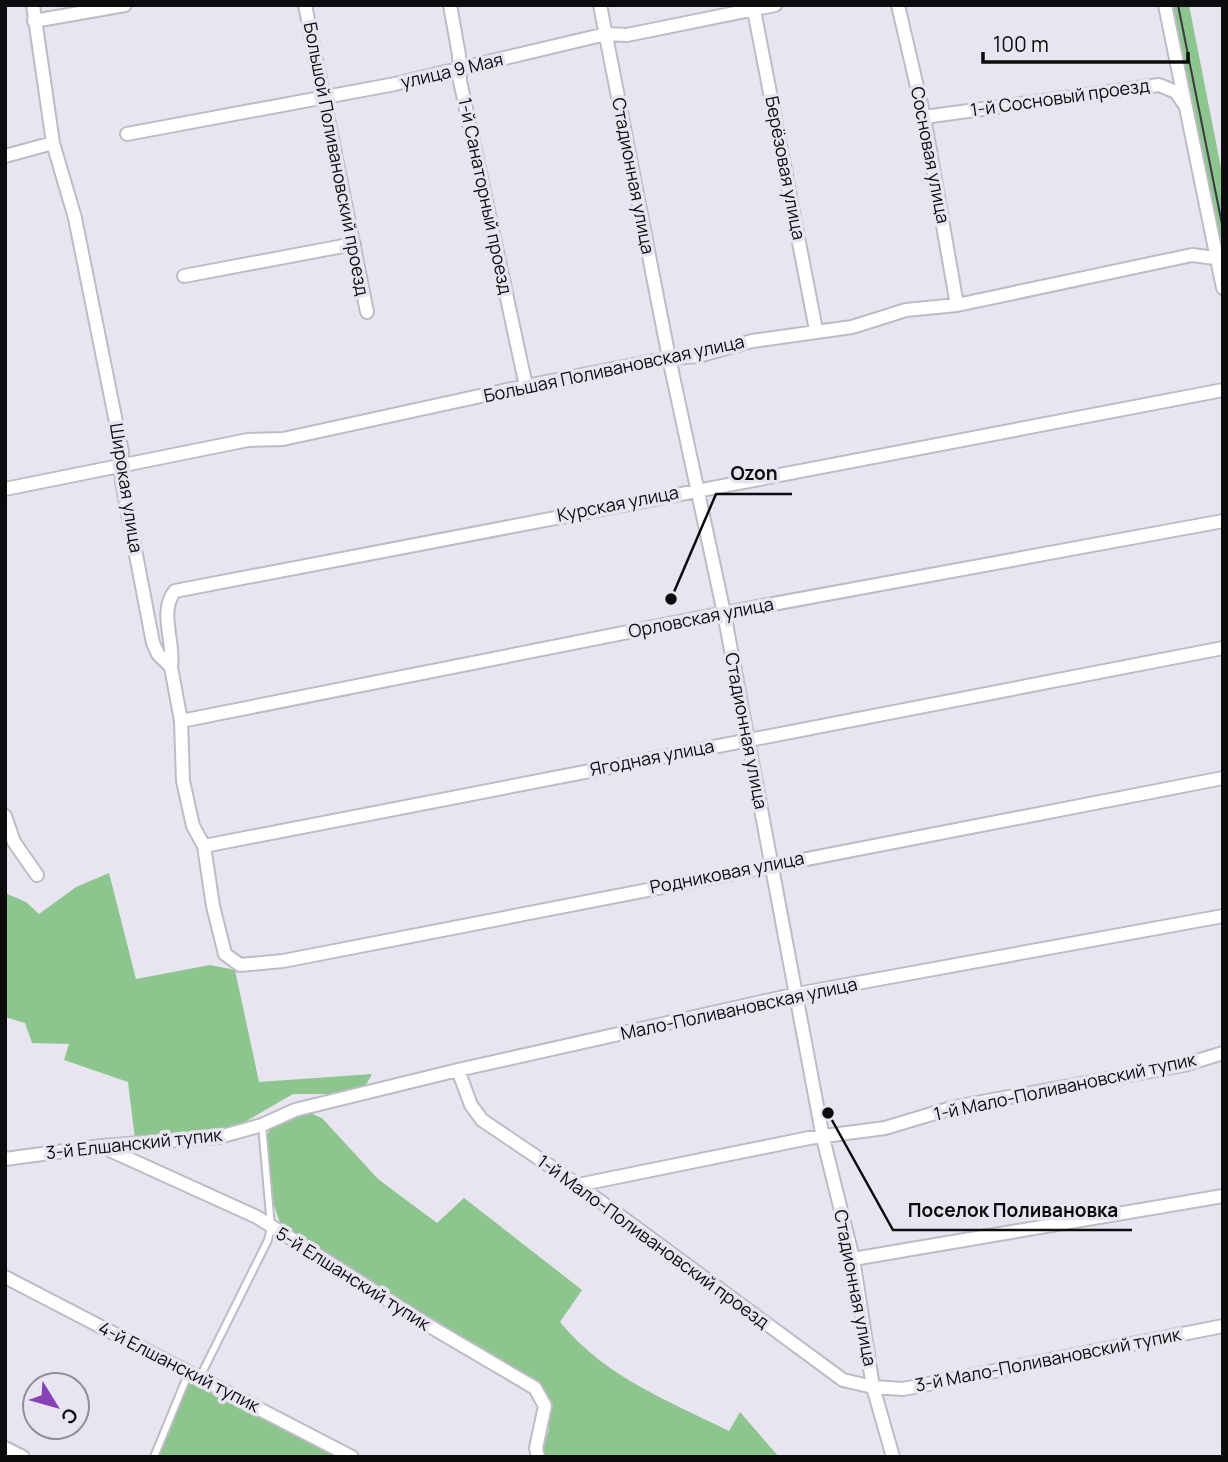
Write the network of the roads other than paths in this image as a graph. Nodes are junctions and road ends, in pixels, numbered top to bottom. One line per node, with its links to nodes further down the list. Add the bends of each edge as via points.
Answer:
1 (33, 5): 10 (street, Широкая улица)
2 (125, 5): 10 (street)
3 (305, 5): 13 (street, Большой Поливановский проезд)
4 (450, 5): 12 (street, 1-й Санаторный проезд)
5 (600, 5): 11 (street, Стадионная улица)
6 (775, 5): 9 (street, улица 9 Мая)
7 (898, 5): 15 (street, Сосновая улица)
8 (1165, 5): 14 (street)
9 (754, 7): 11 (street, улица 9 Мая, via 628,35); 25 (street, Берёзовая улица)
10 (34, 21): 17 (street, Широкая улица)
11 (606, 34): 12 (street, улица 9 Мая); 26 (street, Стадионная улица)
12 (460, 68): 13 (street, улица 9 Мая); 27 (street, 1-й Санаторный проезд)
13 (324, 96): 16 (street, улица 9 Мая); 19 (street, Большой Поливановский проезд)
14 (1187, 107): 15 (street, 1-й Сосновый проезд, via 1176,92 1159,85); 20 (street)
15 (924, 117): 23 (street, Сосновая улица)
16 (127, 134)
17 (53, 143): 18 (street); 29 (street, Широкая улица, via 75,218 122,452)
18 (5, 156)
19 (354, 244): 21 (street); 24 (street, Большой Поливановский проезд)
20 (1221, 260): 22 (street); 23 (street, Большая Поливановская улица, via 1192,255)
21 (184, 276)
22 (1223, 288)
23 (957, 305): 25 (street, Большая Поливановская улица, via 906,310 852,327)
24 (367, 312)
25 (816, 330): 26 (street, Большая Поливановская улица, via 698,356)
26 (668, 358): 27 (street, Большая Поливановская улица); 30 (street, Стадионная улица)
27 (526, 386): 29 (street, Большая Поливановская улица, via 372,421 283,439 248,440)
28 (1223, 390): 30 (street, Курская улица)
29 (121, 468): 31 (street, Большая Поливановская улица); 35 (street, Широкая улица, via 153,643)
30 (698, 488): 33 (street, Стадионная улица); 35 (street, Курская улица, via 175,591 167,612)
31 (5, 489)
32 (1223, 521): 33 (street, Орловская улица)
33 (724, 613): 36 (street, Орловская улица); 37 (street, Стадионная улица)
34 (1223, 648): 37 (street, Ягодная улица)
35 (171, 667): 36 (street, Широкая улица)
36 (181, 721): 40 (street, Широкая улица, via 183,781)
37 (748, 739): 40 (street, Ягодная улица); 41 (street, Стадионная улица)
38 (1223, 778): 41 (street, Родниковая улица)
39 (5, 816): 42 (street, via 14,842)
40 (204, 846): 44 (street, Широкая улица, via 213,906 225,954)
41 (771, 865): 44 (street, Родниковая улица, via 283,961 250,966); 45 (street, Стадионная улица)
42 (37, 875)
43 (1223, 916): 45 (street, Мало-Поливановская улица)
44 (232, 962)
45 (797, 994): 47 (street, Мало-Поливановская улица); 49 (street, Стадионная улица)
46 (1223, 1053): 49 (street, 1-й Мало-Поливановский тупик, via 1184,1065 955,1107 885,1128)
47 (458, 1070): 48 (street, Мало-Поливановская улица, via 295,1111); 52 (street, 1-й Мало-Поливановский проезд, via 482,1120)
48 (262, 1125): 50 (street, 3-й Елшанский тупик, via 219,1137); 54 (lane)
49 (823, 1138): 52 (street, 1-й Мало-Поливановский тупик, via 694,1159); 55 (street, Стадионная улица)
50 (102, 1146): 51 (street, 3-й Елшанский тупик); 54 (street, 5-й Елшанский тупик)
51 (5, 1160)
52 (578, 1185): 59 (street, 1-й Мало-Поливановский проезд, via 844,1380)
53 (1223, 1196): 55 (street)
54 (271, 1227): 58 (lane, via 239,1302); 64 (street, 5-й Елшанский тупик, via 535,1388 545,1406)
55 (853, 1259): 59 (street, Стадионная улица)
56 (5, 1277): 58 (street, 4-й Елшанский тупик)
57 (1223, 1326): 59 (street, 3-й Мало-Поливановский тупик, via 903,1389)
58 (194, 1374): 62 (lane); 63 (street, 4-й Елшанский тупик)
59 (873, 1387): 65 (street, Стадионная улица)
60 (5, 1448): 61 (street)
61 (23, 1457)
62 (154, 1457)
63 (352, 1457)
64 (538, 1457)
65 (893, 1457)

